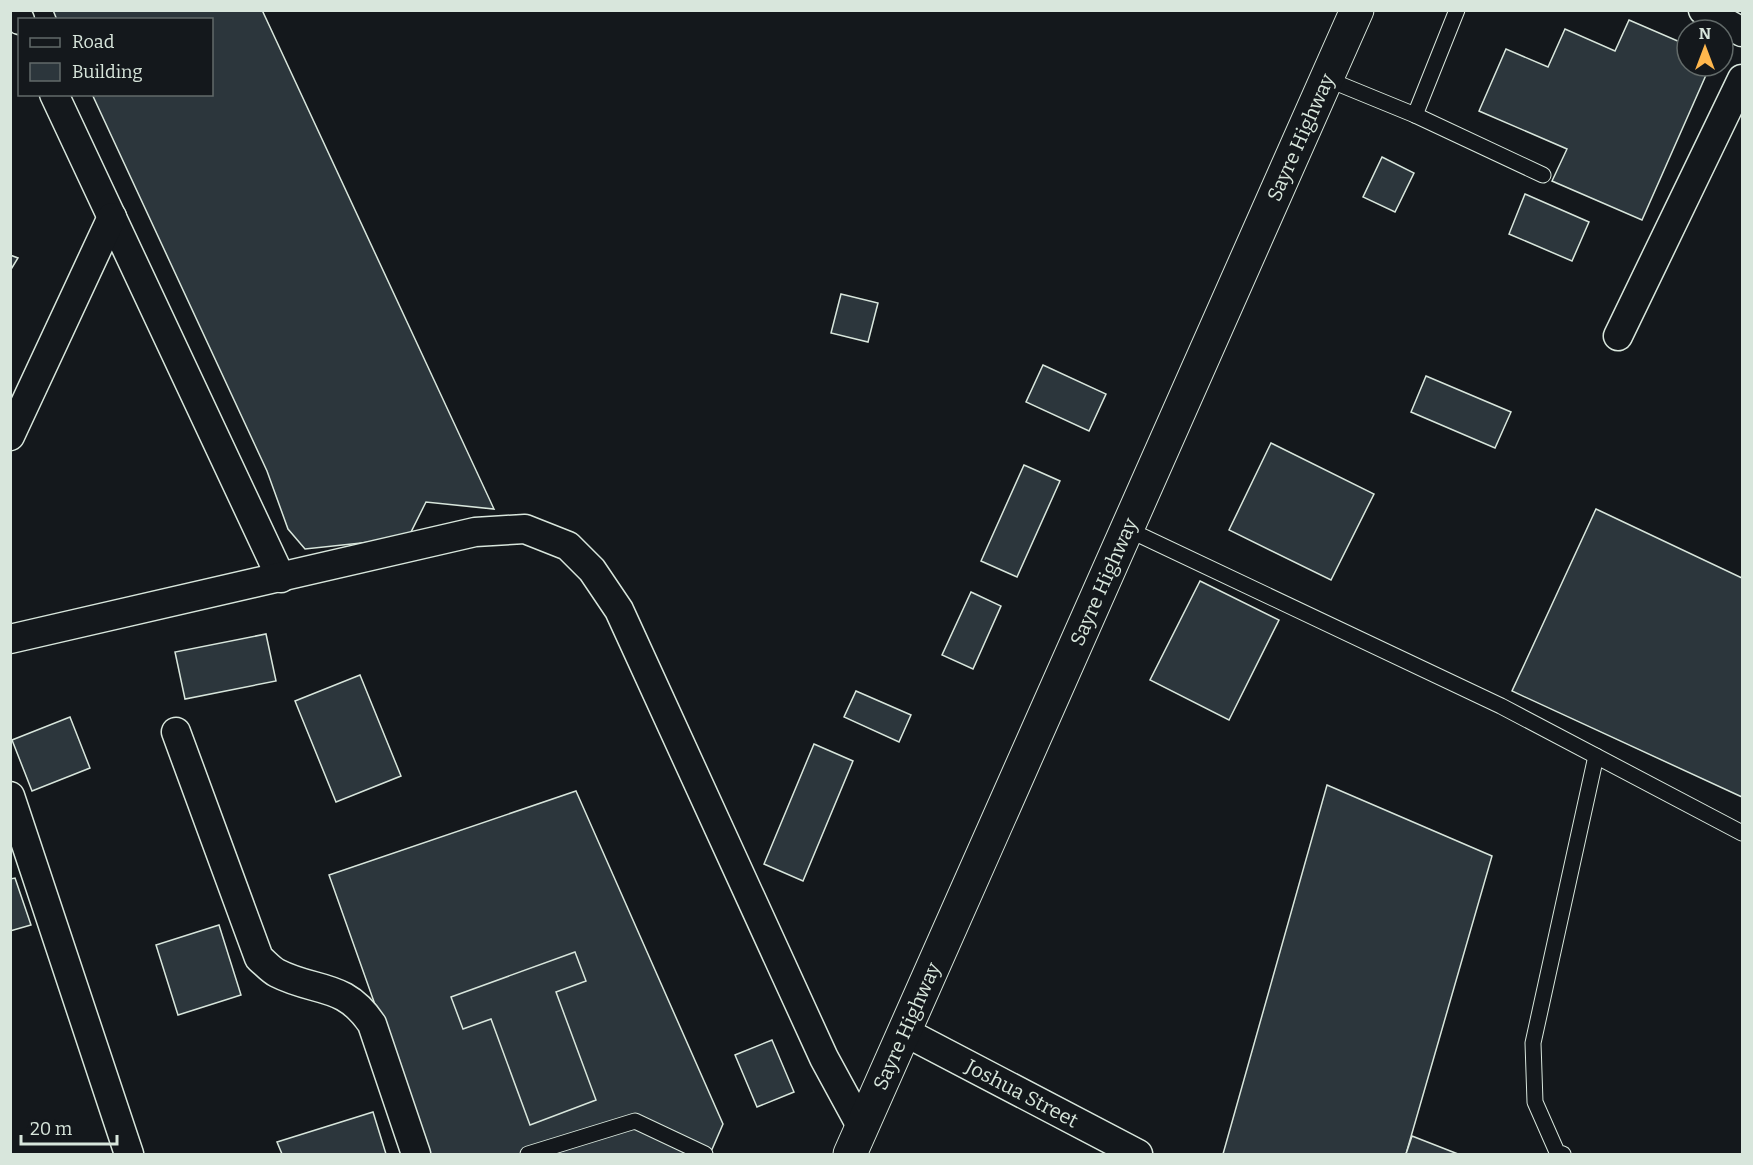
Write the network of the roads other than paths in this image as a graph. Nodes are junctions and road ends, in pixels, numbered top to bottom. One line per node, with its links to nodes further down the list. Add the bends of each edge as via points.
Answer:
1 (1357, 10): 5 (highway, Sayre Highway)
2 (1457, 10): 8 (lane)
3 (1703, 10): 4 (street)
4 (1743, 32)
5 (1327, 79): 8 (lane); 13 (highway, Sayre Highway)
6 (1743, 79): 11 (street)
7 (55, 96): 10 (street)
8 (1415, 115): 9 (lane)
9 (1543, 175)
10 (112, 217): 12 (street); 14 (street)
11 (1618, 336)
12 (10, 436)
13 (1127, 530): 17 (lane, via 1501,706); 20 (highway, Sayre Highway)
14 (281, 578): 15 (street); 21 (street, via 475,532 525,529 568,546 592,570 619,610 824,1058)
15 (10, 639)
16 (176, 732): 23 (street, via 259,958 277,973 345,996 360,1006 372,1024)
17 (1596, 756): 19 (lane); 27 (lane, via 1533,1043 1535,1102 1557,1152)
18 (10, 796): 22 (street)
19 (1743, 832)
20 (905, 1032): 21 (highway, Sayre Highway); 26 (street, Joshua Street)
21 (855, 1140)
22 (129, 1155)
23 (416, 1155)
24 (528, 1155): 25 (lane, via 635,1121)
25 (705, 1155)
26 (1138, 1155)
27 (1563, 1155)

